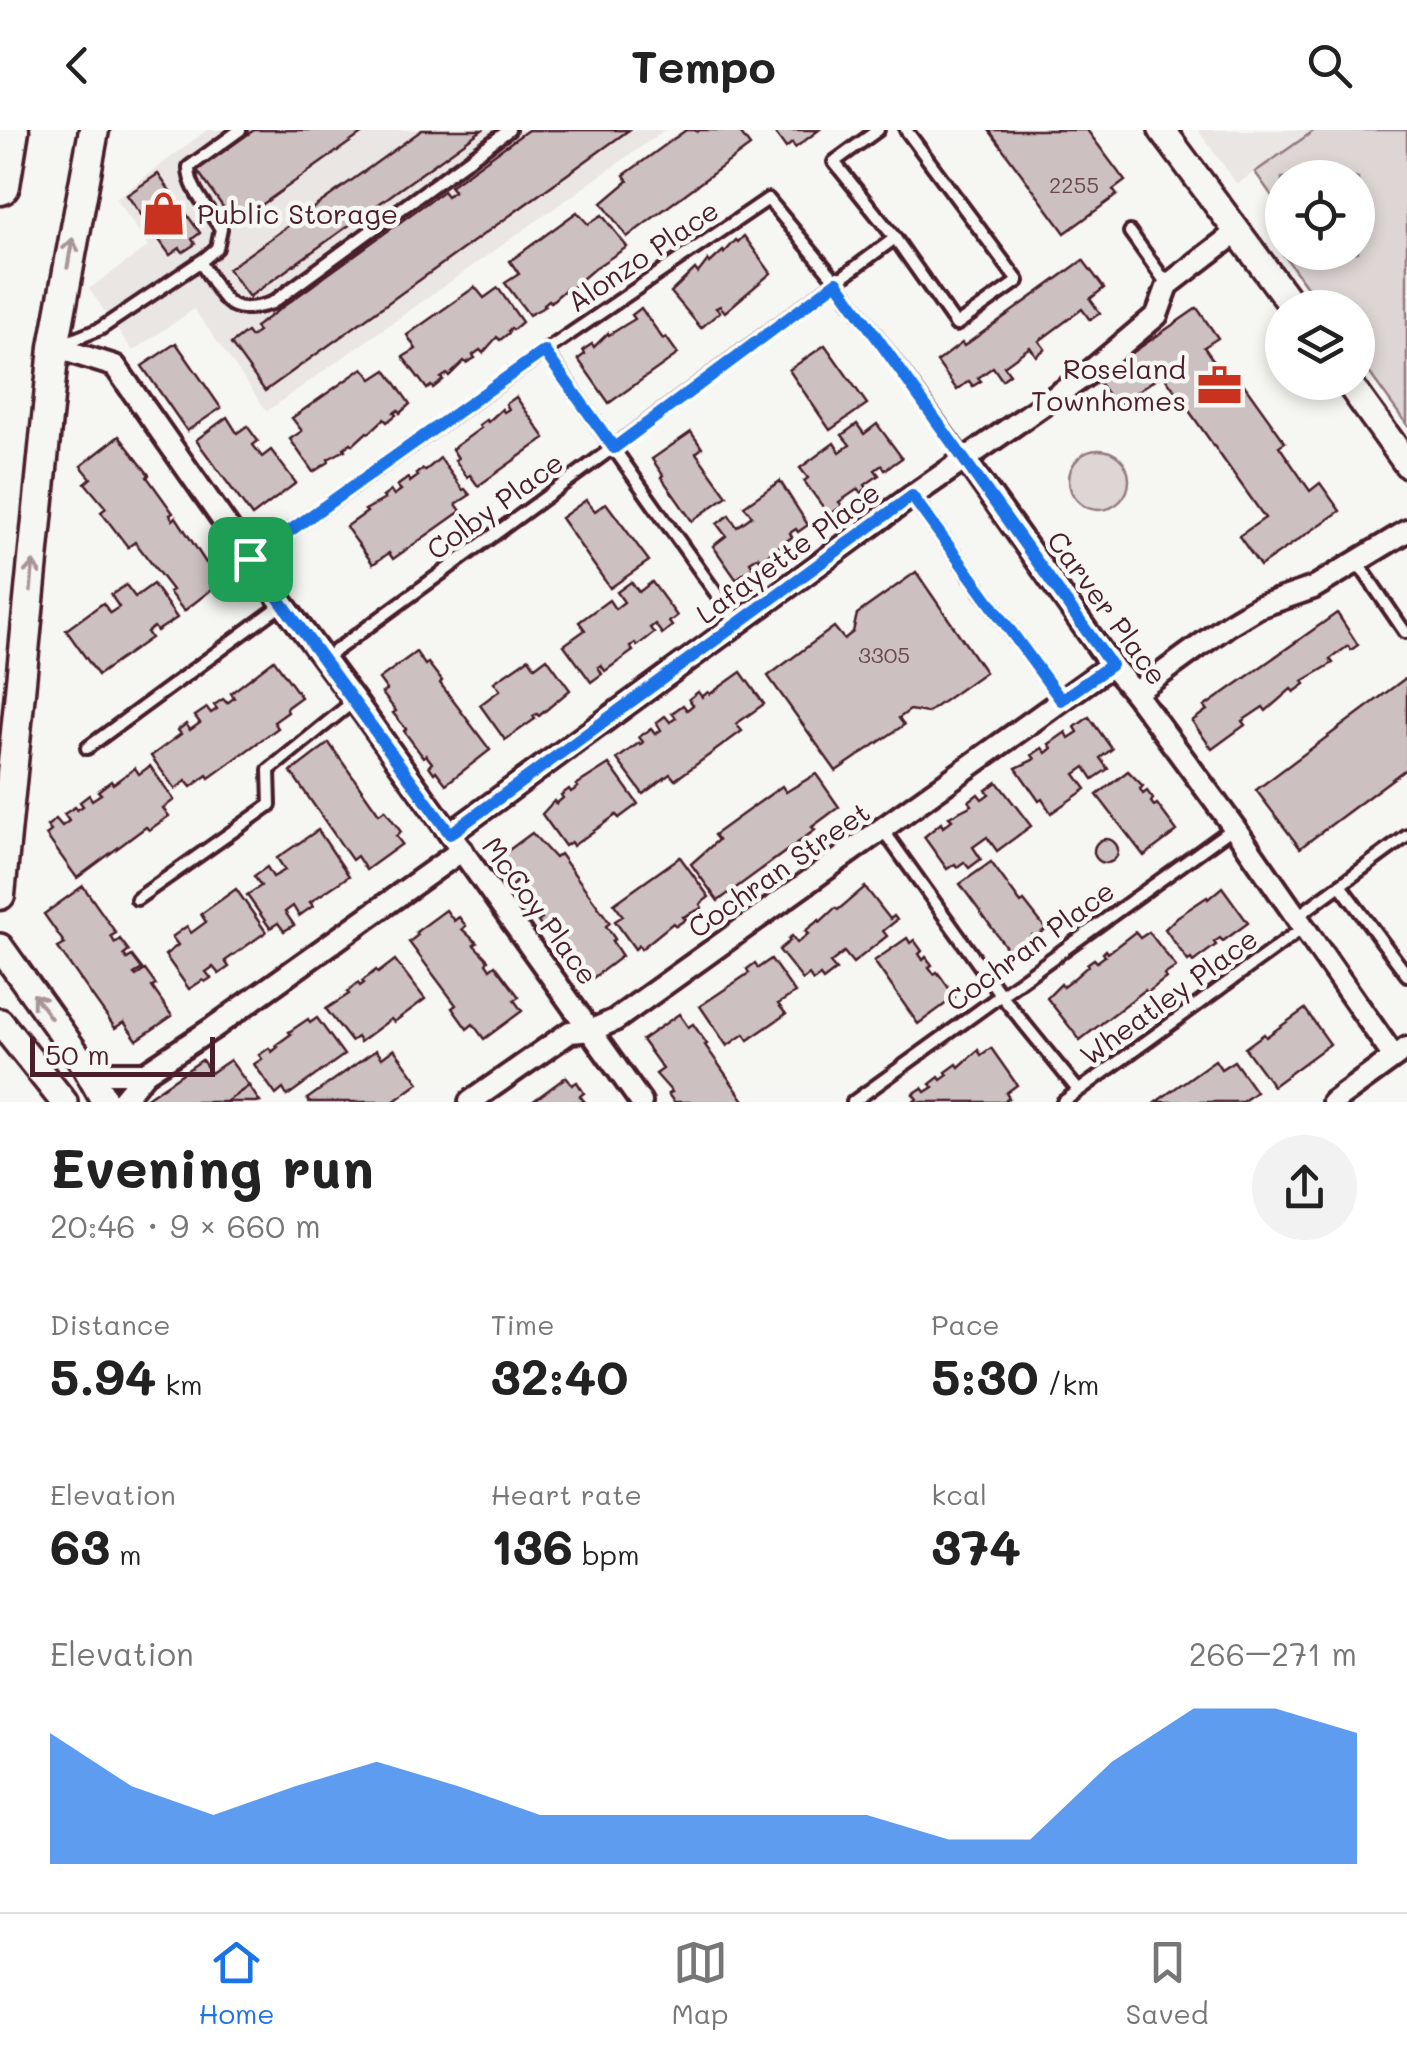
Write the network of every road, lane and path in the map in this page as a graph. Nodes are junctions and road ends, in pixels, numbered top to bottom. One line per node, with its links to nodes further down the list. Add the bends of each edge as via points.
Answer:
1 (9, 130): 8 (highway)
2 (94, 130): 17 (main road, one-way to 2)
3 (240, 130): 13 (lane, via 189,167 221,229 217,248)
4 (509, 130): 13 (lane, via 272,303 232,307)
5 (878, 130): 12 (lane, via 834,162)
6 (906, 130): 12 (lane, via 1018,281 956,325)
7 (1162, 130): 10 (street)
8 (0, 185)
9 (768, 198): 14 (lane, Carver Place); 18 (lane, Alonzo Place)
10 (1238, 231): 15 (street, Lafayette Place); 16 (street)
11 (1130, 232): 15 (lane)
12 (895, 238): 14 (lane, Colby Place)
13 (200, 262): 17 (lane, via 100,330)
14 (837, 282): 20 (lane, Colby Place); 21 (lane, Carver Place)
15 (1168, 285): 21 (street, Lafayette Place, via 1157,316)
16 (1281, 290)
17 (54, 347): 25 (street, McCoy Place, via 115,366); 31 (main road, one-way to 17)
18 (544, 351): 20 (lane); 25 (lane, Alonzo Place)
19 (1361, 400): 22 (street)
20 (614, 448): 28 (lane); 30 (lane, Colby Place)
21 (965, 459): 23 (street, Lafayette Place); 32 (street, Carver Place)
22 (1407, 464)
23 (912, 496): 28 (street, Lafayette Place); 34 (lane)
24 (1407, 531): 26 (street)
25 (250, 559): 27 (street, McCoy Place)
26 (1358, 563): 29 (lane); 33 (street, via 1258,607)
27 (283, 604): 30 (street, McCoy Place); 37 (lane)
28 (737, 624): 41 (street, Lafayette Place)
29 (1405, 632)
30 (324, 659): 35 (street, McCoy Place)
31 (23, 665): 36 (main road); 42 (main road)
32 (1111, 665): 33 (street, Carver Place); 34 (street, Cochran Street)
33 (1135, 692): 38 (street, Carver Place)
34 (1061, 700): 39 (street, Cochran Street)
35 (355, 701): 41 (street, McCoy Place); 45 (lane, via 268,770 270,805)
36 (5, 705)
37 (86, 748)
38 (1234, 827): 46 (street, Carver Place); 49 (lane, Cochran Place)
39 (883, 830): 49 (lane); 51 (street, Cochran Street)
40 (1407, 836): 43 (lane, Wheatley Place)
41 (456, 842): 51 (street, McCoy Place); 54 (street, Lafayette Place)
42 (2, 853): 44 (main road)
43 (1340, 885): 46 (lane, Wheatley Place); 48 (lane)
44 (0, 895)
45 (137, 898)
46 (1299, 923): 52 (street, Carver Place); 55 (lane, Wheatley Place)
47 (0, 947): 53 (street, one-way to 47)
48 (1407, 975)
49 (1000, 994): 55 (lane); 61 (lane, Cochran Place)
50 (0, 1022): 56 (street)
51 (592, 1030): 59 (street, Cochran Street, via 570,1032); 60 (street, McCoy Place)
52 (1400, 1052): 63 (street)
53 (85, 1066): 54 (street); 57 (street)
54 (145, 1073): 58 (street, Lafayette Place)
55 (1078, 1090): 62 (lane, Wheatley Place)
56 (64, 1102)
57 (105, 1102)
58 (121, 1102)
59 (470, 1102)
60 (641, 1102)
61 (852, 1102)
62 (1063, 1102)
63 (1332, 1102)

